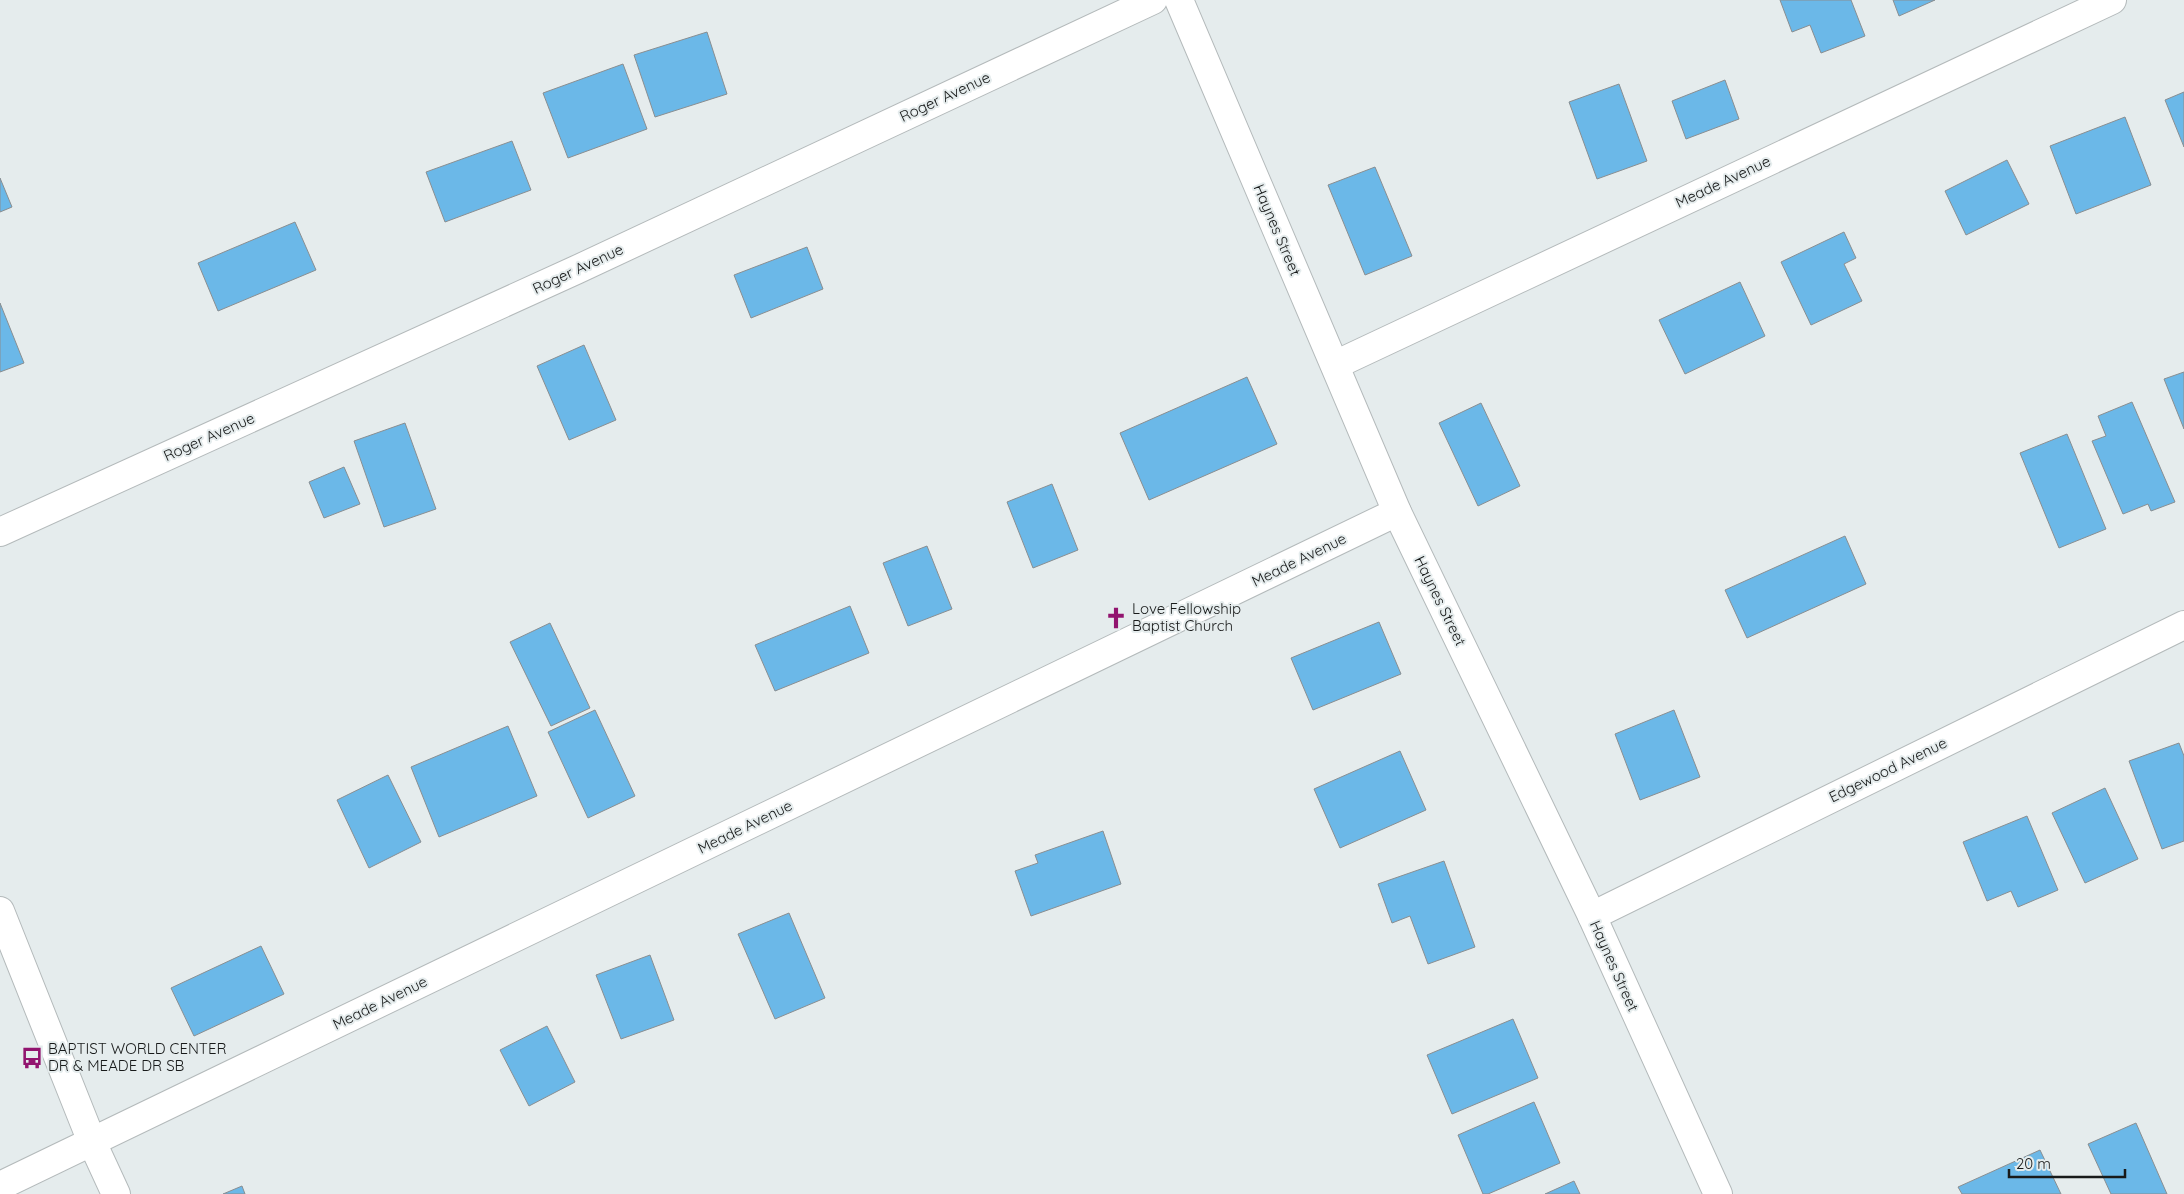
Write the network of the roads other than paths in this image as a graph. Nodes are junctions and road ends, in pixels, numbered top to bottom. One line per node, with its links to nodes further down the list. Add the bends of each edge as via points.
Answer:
1 (1153, 0): 6 (street, Roger Avenue, via 585,266)
2 (1179, 0): 4 (street, Haynes Street)
3 (2112, 0): 4 (street, Meade Avenue)
4 (1335, 365): 5 (street, Haynes Street)
5 (1397, 512): 9 (street, Haynes Street); 10 (street, Meade Avenue)
6 (0, 532)
7 (2184, 625): 9 (street, Edgewood Avenue)
8 (0, 911): 10 (street)
9 (1592, 916): 13 (street, Haynes Street)
10 (92, 1142): 11 (street, Meade Avenue); 12 (street)
11 (0, 1186)
12 (116, 1194)
13 (1718, 1194)

